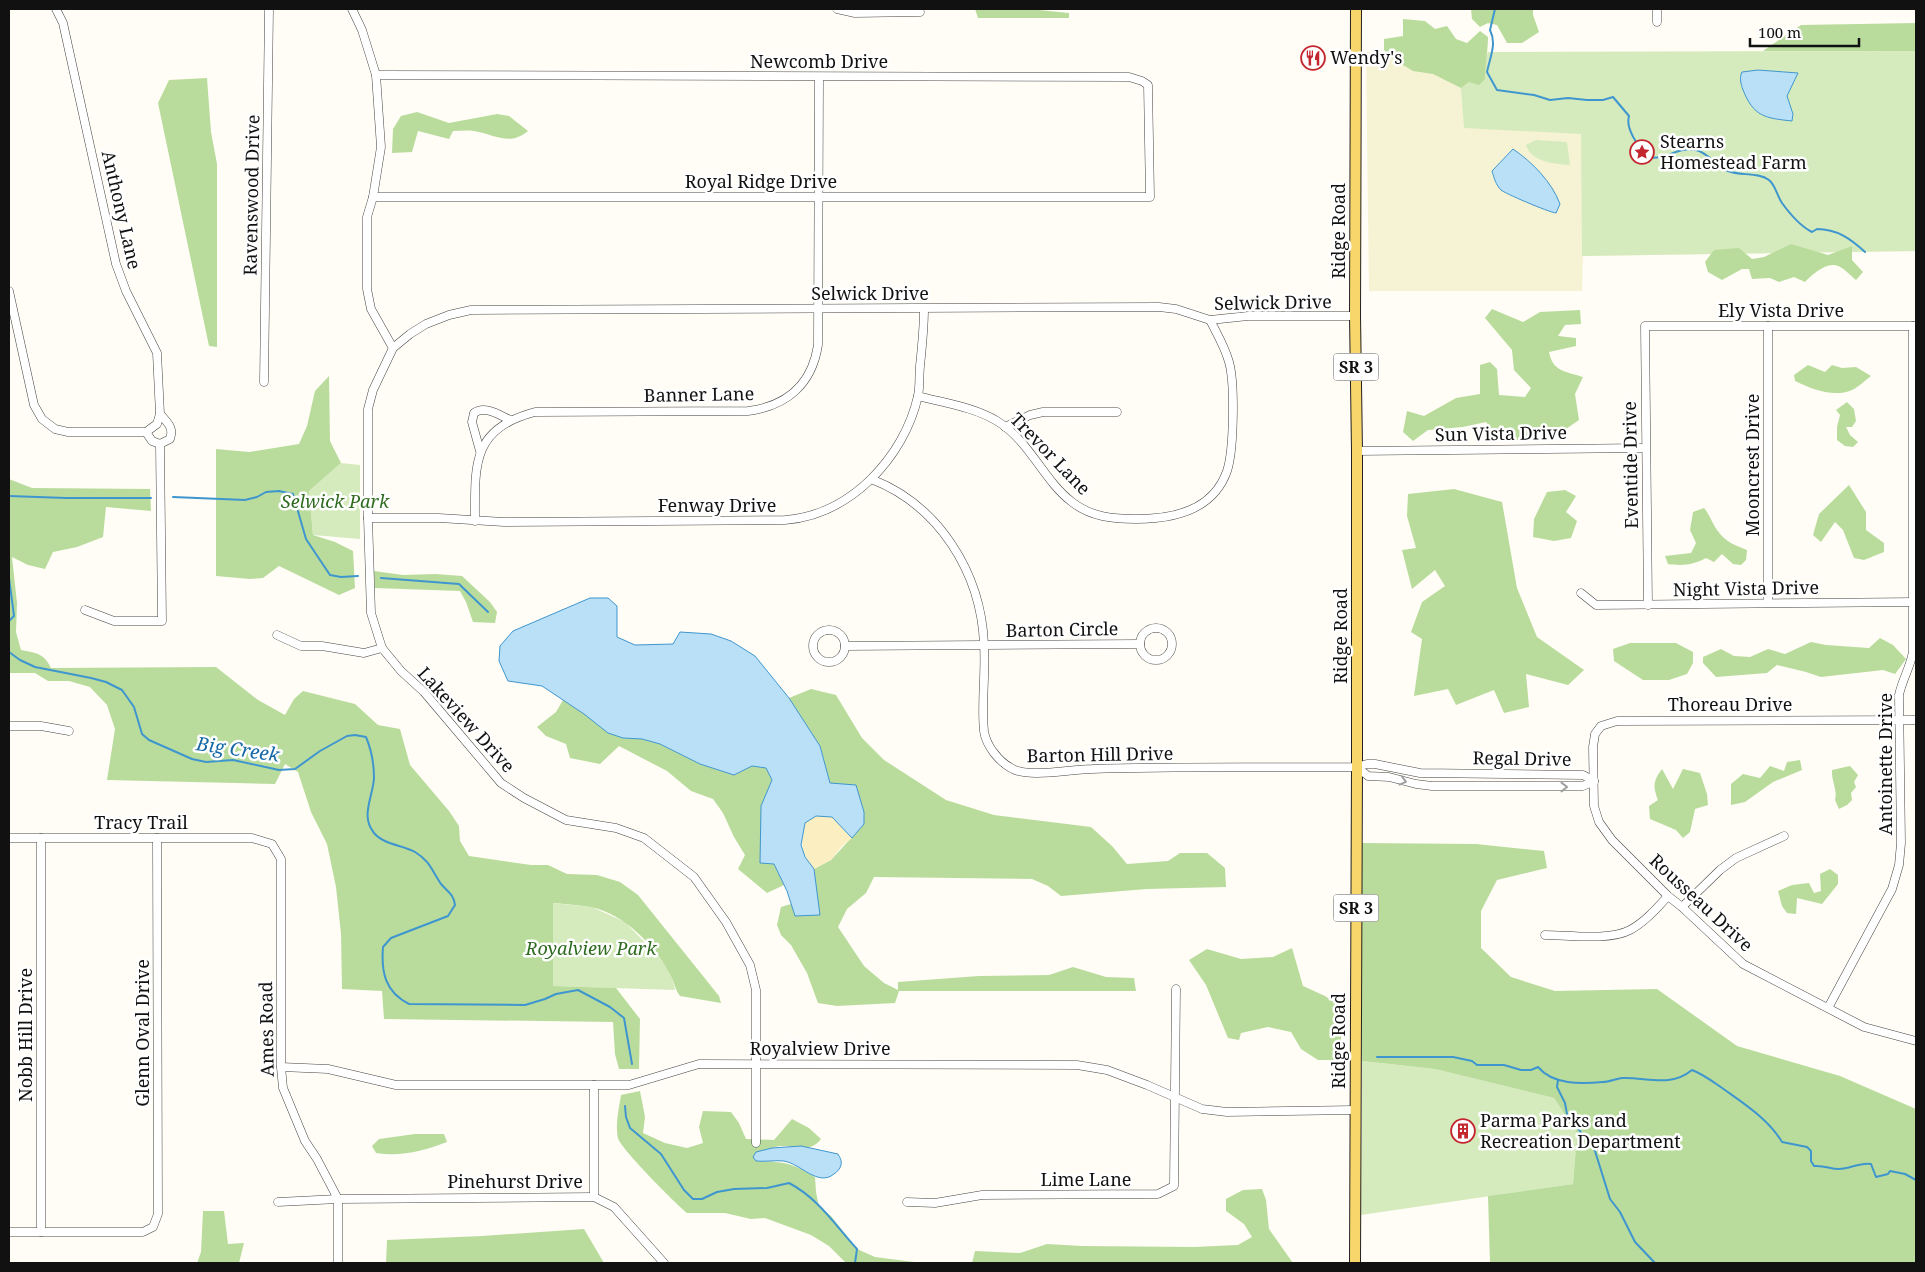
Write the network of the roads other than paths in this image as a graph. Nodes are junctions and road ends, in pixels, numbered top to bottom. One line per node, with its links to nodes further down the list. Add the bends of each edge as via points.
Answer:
1 (56, 9): 26 (street, Anthony Lane, via 63,23 116,264 157,353)
2 (269, 9): 23 (street, Ravenswood Drive)
3 (352, 9): 9 (street)
4 (837, 9): 7 (street, via 856,13)
5 (1356, 9): 17 (main road, Ridge Road / SR 3)
6 (1657, 9): 8 (street)
7 (920, 12)
8 (1657, 22)
9 (376, 75): 10 (street, Newcomb Drive); 11 (street, via 381,147)
10 (819, 77): 12 (street, Banner Lane); 13 (street, Newcomb Drive, via 1129,77 1141,80 1148,85)
11 (374, 197): 12 (street, Royal Ridge Drive); 22 (street, via 367,217 367,289 371,309)
12 (819, 197): 13 (street, Royal Ridge Drive); 15 (street, Banner Lane)
13 (1150, 197)
14 (9, 292): 29 (street, via 34,405 42,419 55,429 68,432)
15 (818, 309): 16 (street, Selwick Drive); 22 (street, Selwick Drive, via 471,310 426,324); 27 (street, Banner Lane, via 818,345 811,370 792,394 770,407 748,411 535,412)
16 (924, 309): 18 (street, Selwick Drive, via 1160,306); 24 (street, Fenway Drive)
17 (1355, 316): 18 (street, Selwick Drive, via 1248,316); 33 (main road, Ridge Road / SR 3)
18 (1210, 320): 28 (street, Trevor Lane, via 1224,348 1232,377 1232,447 1222,481 1198,506 1168,518 1116,518 1096,514 1064,495 1036,458)
19 (1645, 326): 20 (street, Ely Vista Drive); 31 (street, Eventide Drive)
20 (1768, 326): 21 (street, Ely Vista Drive); 40 (street, Mooncrest Drive)
21 (1915, 326): 34 (street, Antoinette Drive)
22 (394, 348): 36 (street, Lakeview Drive, via 368,409)
23 (264, 382)
24 (918, 396): 28 (street, Trevor Lane, via 980,414); 35 (street, Fenway Drive, via 902,441)
25 (1116, 412): 28 (street, via 1043,412)
26 (160, 414): 29 (street, via 157,424); 30 (street, Anthony Lane, via 172,434 170,439)
27 (510, 420): 32 (street, Banner Lane); 32 (street, via 487,410 474,414 472,422)
28 (1005, 427)
29 (146, 432): 30 (street, via 152,441)
30 (160, 444): 42 (street, Anthony Lane, via 162,620 114,620)
31 (1645, 448): 33 (street, Sun Vista Drive); 41 (street, Eventide Drive)
32 (480, 451): 37 (street)
33 (1357, 451): 52 (main road, Ridge Road / SR 3)
34 (1915, 466): 39 (street, Antoinette Drive)
35 (871, 479): 37 (street, Fenway Drive, via 850,497 827,510 794,520); 46 (street, Barton Hill Drive, via 919,508 953,546 975,588)
36 (368, 518): 37 (street, Fenway Drive); 47 (street, Lakeview Drive, via 371,613)
37 (475, 521)
38 (1581, 593): 41 (street, Night Vista Drive, via 1596,605)
39 (1915, 602): 40 (street, Night Vista Drive); 48 (street, Antoinette Drive, via 1912,659 1901,685)
40 (1768, 603): 41 (street, Night Vista Drive)
41 (1648, 605)
42 (85, 610)
43 (277, 635): 47 (street, via 301,646 364,653)
44 (1140, 644): 44 (street, Barton Circle, via 1146,631 1156,628 1165,631 1172,644 1168,654 1158,659 1144,654); 46 (street, Barton Circle)
45 (844, 646): 45 (street, via 839,658 830,661 817,656 813,646 816,636 829,630 842,636); 46 (street, Barton Circle)
46 (984, 646): 52 (street, Barton Hill Drive, via 984,733 999,760 1014,770 1034,773 1090,769)
47 (382, 648): 67 (street, Lakeview Drive, via 501,783 566,820 616,828 644,838 694,878 726,922 750,965 756,990)
48 (1898, 719): 49 (street, Thoreau Drive); 54 (street, Thoreau Drive, via 1612,721 1601,726 1595,734); 65 (street, Antoinette Drive, via 1899,865 1892,889)
49 (1916, 720)
50 (9, 726): 51 (street, via 41,726)
51 (68, 731)
52 (1357, 768): 53 (street, Regal Drive, via 1375,764 1420,773); 55 (street, Regal Drive, one-way to 55, via 1368,776 1416,784); 71 (main road, Ridge Road / SR 3)
53 (1457, 774): 54 (street, Regal Drive, via 1583,775); 55 (street)
54 (1594, 781): 55 (street, Regal Drive, one-way to 54, via 1583,786); 61 (street, Rousseau Drive, via 1594,806 1599,822 1612,840)
55 (1457, 785)
56 (1784, 836): 62 (street, via 1736,858)
57 (9, 838): 58 (street, Tracy Trail)
58 (41, 838): 59 (street, Tracy Trail); 78 (street, Nobb Hill Drive)
59 (157, 838): 60 (street, Tracy Trail, via 252,838); 78 (street, Glenn Oval Drive, via 158,1214 153,1227 143,1232)
60 (272, 844): 68 (street, Ames Road, via 281,859)
61 (1668, 896): 62 (street, Rousseau Drive); 63 (street, via 1647,918 1629,930 1612,935)
62 (1682, 907): 65 (street, Rousseau Drive, via 1743,964)
63 (1545, 934)
64 (1176, 989): 70 (street)
65 (1828, 1008): 66 (street, Rousseau Drive, via 1864,1027)
66 (1916, 1041)
67 (756, 1064): 69 (street, Royalview Drive, via 699,1064 629,1084); 70 (street, Royalview Drive, via 1077,1065 1107,1070); 72 (street, Lakeview Drive)
68 (281, 1067): 69 (street, Royalview Drive, via 328,1070 396,1084); 74 (street, Ames Road, via 283,1088 305,1141)
69 (594, 1084): 73 (street)
70 (1175, 1097): 71 (street, Royalview Drive, via 1202,1109 1227,1112); 76 (street, Lime Lane, via 1174,1186 1158,1194 982,1196 935,1203)
71 (1355, 1110): 81 (main road, Ridge Road / SR 3)
72 (756, 1143)
73 (594, 1197): 74 (street, Pinehurst Drive); 80 (street, Pinehurst Drive, via 614,1207)
74 (338, 1199): 75 (street, Pinehurst Drive); 79 (street, Ames Road)
75 (278, 1202)
76 (907, 1202)
77 (9, 1232): 78 (street)
78 (41, 1232)
79 (338, 1263)
80 (664, 1263)
81 (1355, 1263)

